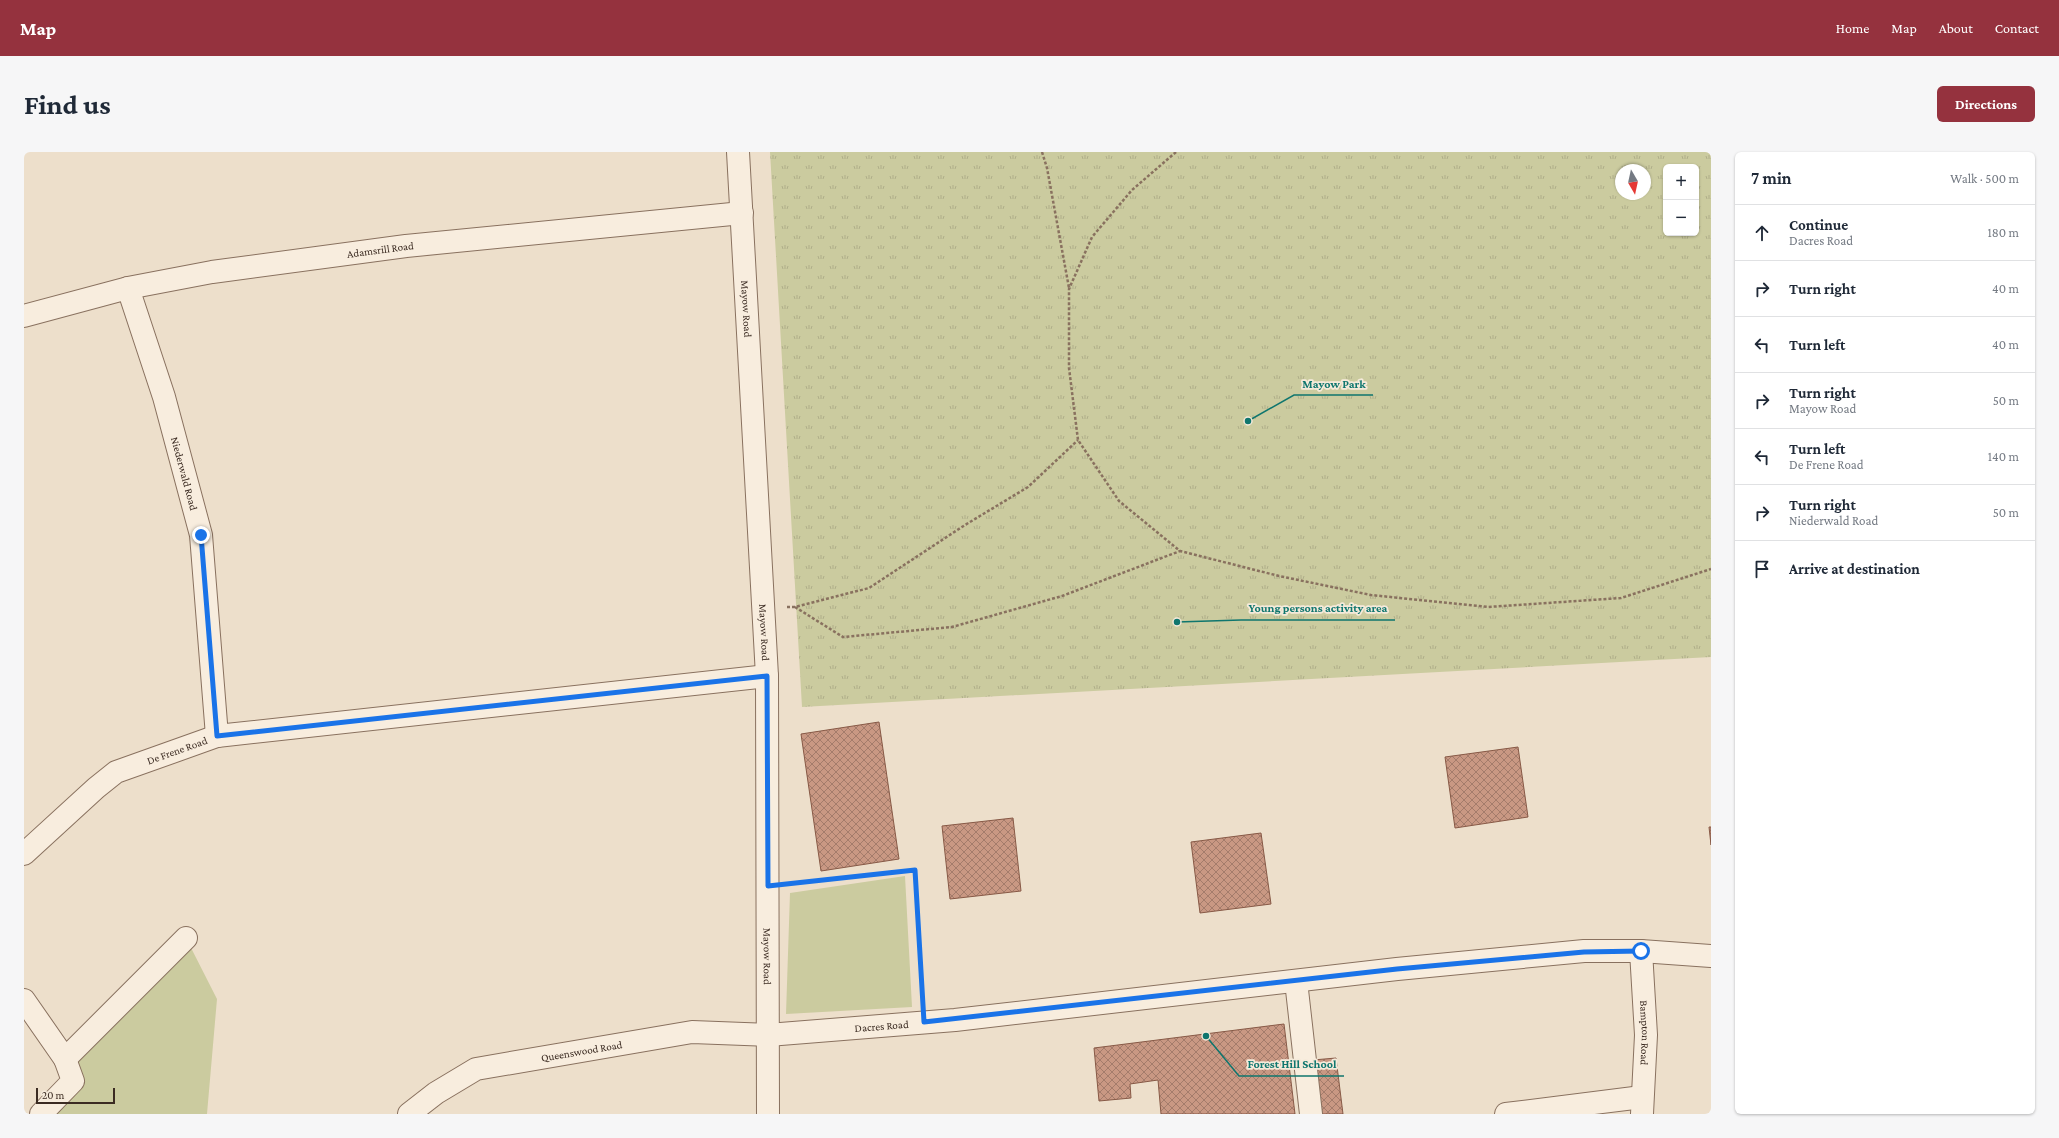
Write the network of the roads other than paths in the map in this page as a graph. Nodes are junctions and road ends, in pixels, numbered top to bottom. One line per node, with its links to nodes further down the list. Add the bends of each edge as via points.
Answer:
1 (738, 152): 2 (street, Mayow Road)
2 (742, 213): 3 (street, Adamsrill Road, via 406,246 212,272); 5 (street, Mayow Road)
3 (128, 288): 4 (street, Adamsrill Road); 6 (street, Niederwald Road, via 164,397 201,535)
4 (24, 316)
5 (767, 676): 6 (street, De Frene Road); 13 (street, Mayow Road)
6 (217, 736): 7 (street, De Frene Road, via 116,772)
7 (24, 854)
8 (186, 938): 14 (street)
9 (1641, 951): 10 (street, Dacres Road); 11 (street, Dacres Road, via 1584,952); 15 (street, Bampton Road, via 1646,1035)
10 (1711, 956)
11 (1296, 981): 13 (street, Dacres Road, via 924,1022); 19 (street)
12 (24, 1000): 14 (street)
13 (768, 1035): 17 (street, Queenswood Road, via 692,1032 476,1069); 18 (street, Mayow Road)
14 (65, 1059): 16 (street, via 73,1081)
15 (1642, 1106): 20 (street)
16 (42, 1114)
17 (409, 1114)
18 (768, 1114)
19 (1312, 1114)
20 (1506, 1114)

